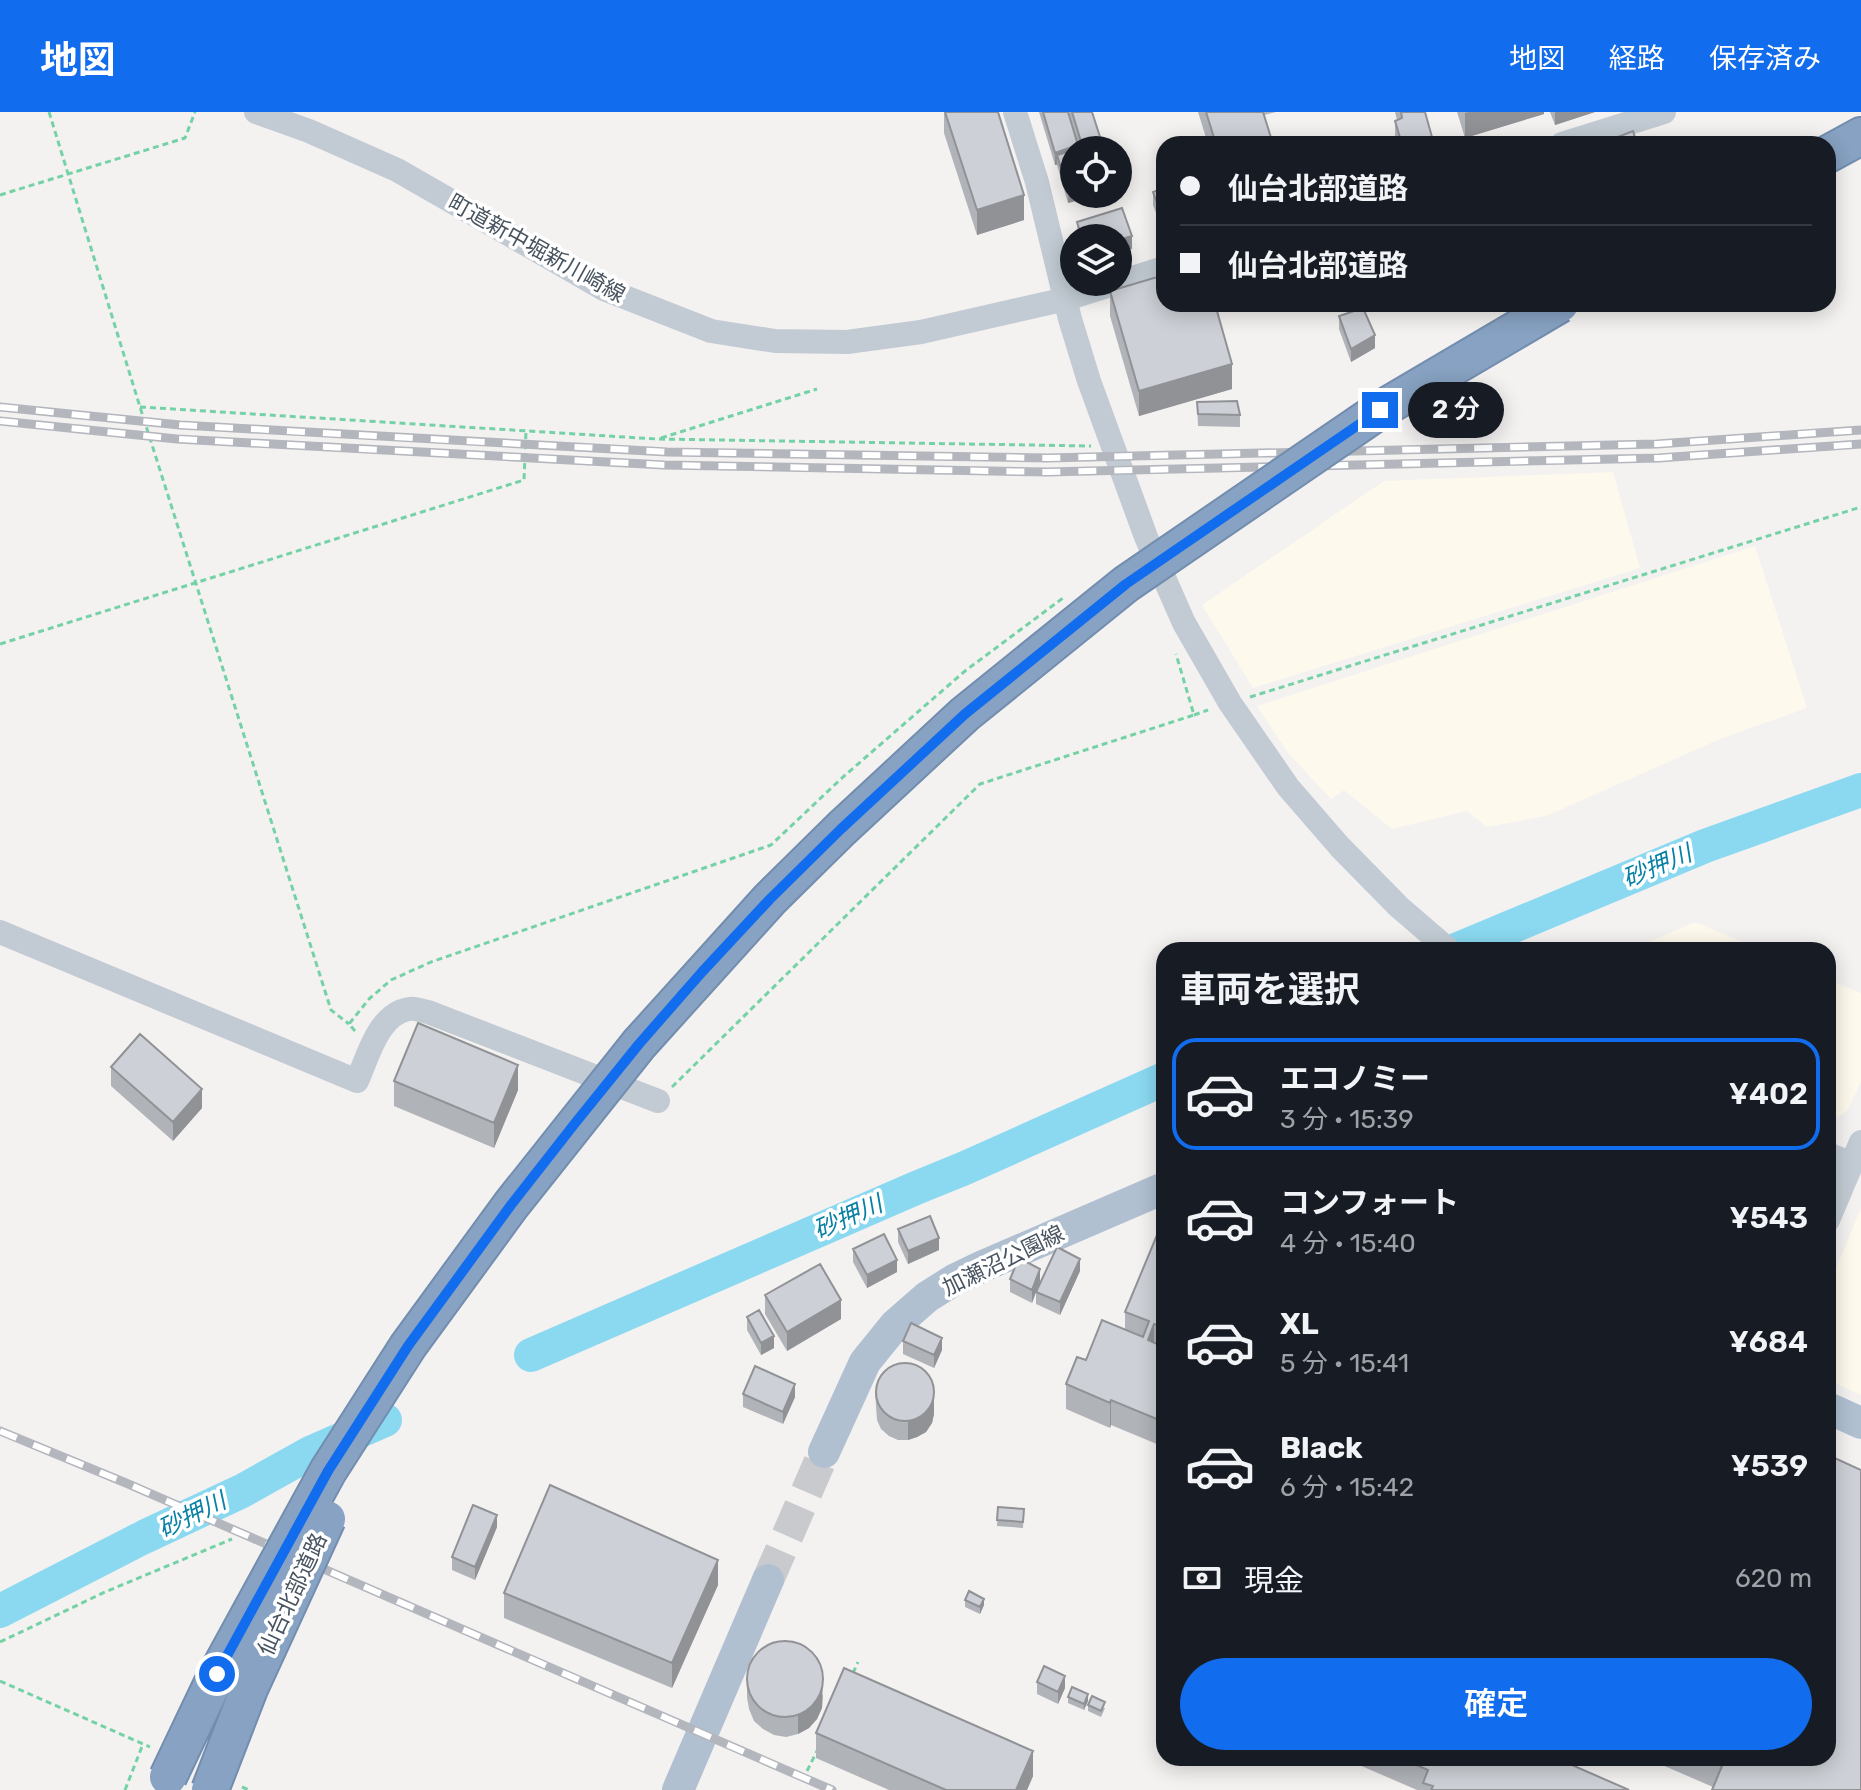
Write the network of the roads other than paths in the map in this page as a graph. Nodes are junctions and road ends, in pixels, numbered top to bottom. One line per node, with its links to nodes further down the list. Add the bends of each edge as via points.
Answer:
1 (256, 112): 8 (street, 町道新中堀新川崎線, via 397,170 604,289 711,331 775,341 847,342 921,332)
2 (1015, 112): 8 (street)
3 (1664, 112): 4 (street)
4 (1588, 136)
5 (1861, 136): 6 (highway)
6 (1836, 150)
7 (1156, 271): 8 (street, 町道新中堀新川崎線)
8 (1066, 299): 11 (street, via 1089,381 1152,550 1184,623 1230,703 1288,787 1340,847)
9 (1546, 312): 17 (highway, 仙台北部道路, bridge, via 1380,410 1244,502 1126,584 965,714 830,839 702,972 576,1122)
10 (0, 932): 12 (street, via 357,1081 380,1031 395,1014 410,1009)
11 (1440, 942)
12 (658, 1101)
13 (1856, 1153): 14 (street); 16 (street)
14 (1836, 1154)
15 (1156, 1191): 20 (main road, 加瀬沼公園線, via 981,1267 927,1297 865,1362)
16 (1836, 1201)
17 (458, 1279): 22 (highway, 仙台北部道路, bridge, via 328,1471); 23 (highway, 仙台北部道路, bridge, via 382,1408 293,1589 249,1689)
18 (1836, 1412): 19 (main road)
19 (1861, 1423)
20 (824, 1452)
21 (768, 1580): 24 (main road)
22 (161, 1776)
23 (225, 1788)
24 (678, 1790)

